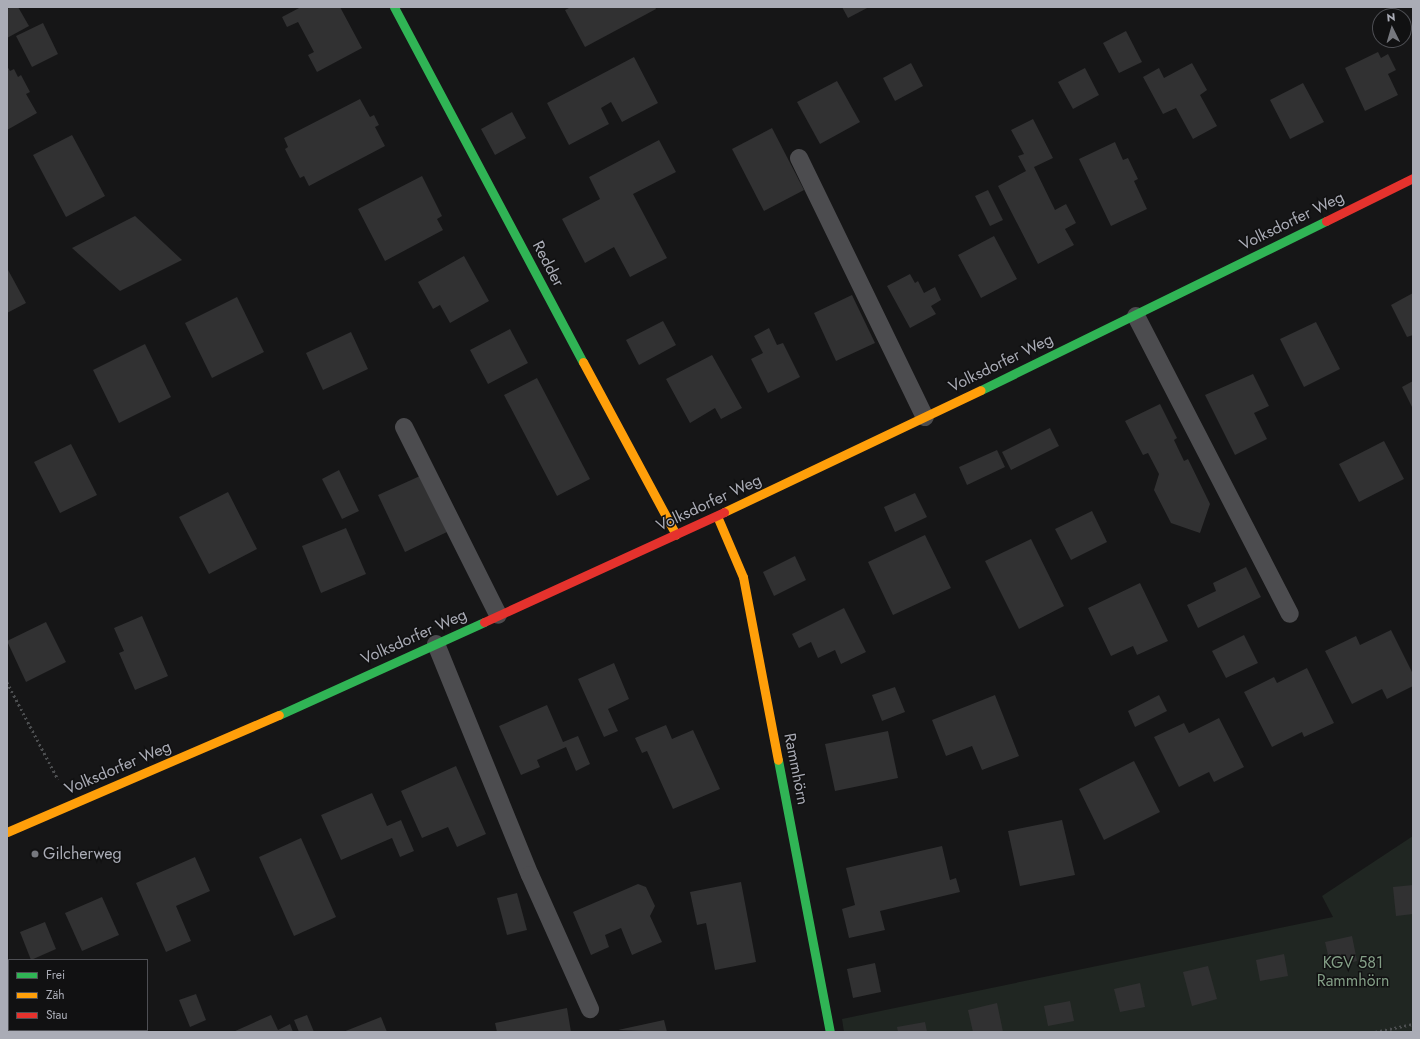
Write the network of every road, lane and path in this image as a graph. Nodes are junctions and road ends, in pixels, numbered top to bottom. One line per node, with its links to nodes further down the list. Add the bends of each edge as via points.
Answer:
1 (394, 7): 8 (street, Redder)
2 (798, 158): 5 (lane)
3 (1413, 178): 4 (street, Volksdorfer Weg)
4 (1136, 316): 5 (street, Volksdorfer Weg); 9 (lane)
5 (924, 417): 7 (street, Volksdorfer Weg)
6 (404, 427): 10 (lane)
7 (717, 516): 8 (street, Volksdorfer Weg); 17 (street, Rammhörn, via 743,577)
8 (676, 535): 10 (street, Volksdorfer Weg)
9 (1290, 614)
10 (498, 615): 11 (street, Volksdorfer Weg)
11 (436, 644): 13 (street, Volksdorfer Weg, via 261,723); 15 (lane, via 530,875)
12 (7, 682): 13 (path)
13 (71, 804): 14 (street, Volksdorfer Weg)
14 (7, 832)
15 (590, 1009)
16 (1413, 1024): 18 (path)
17 (830, 1032)
18 (1375, 1032)

